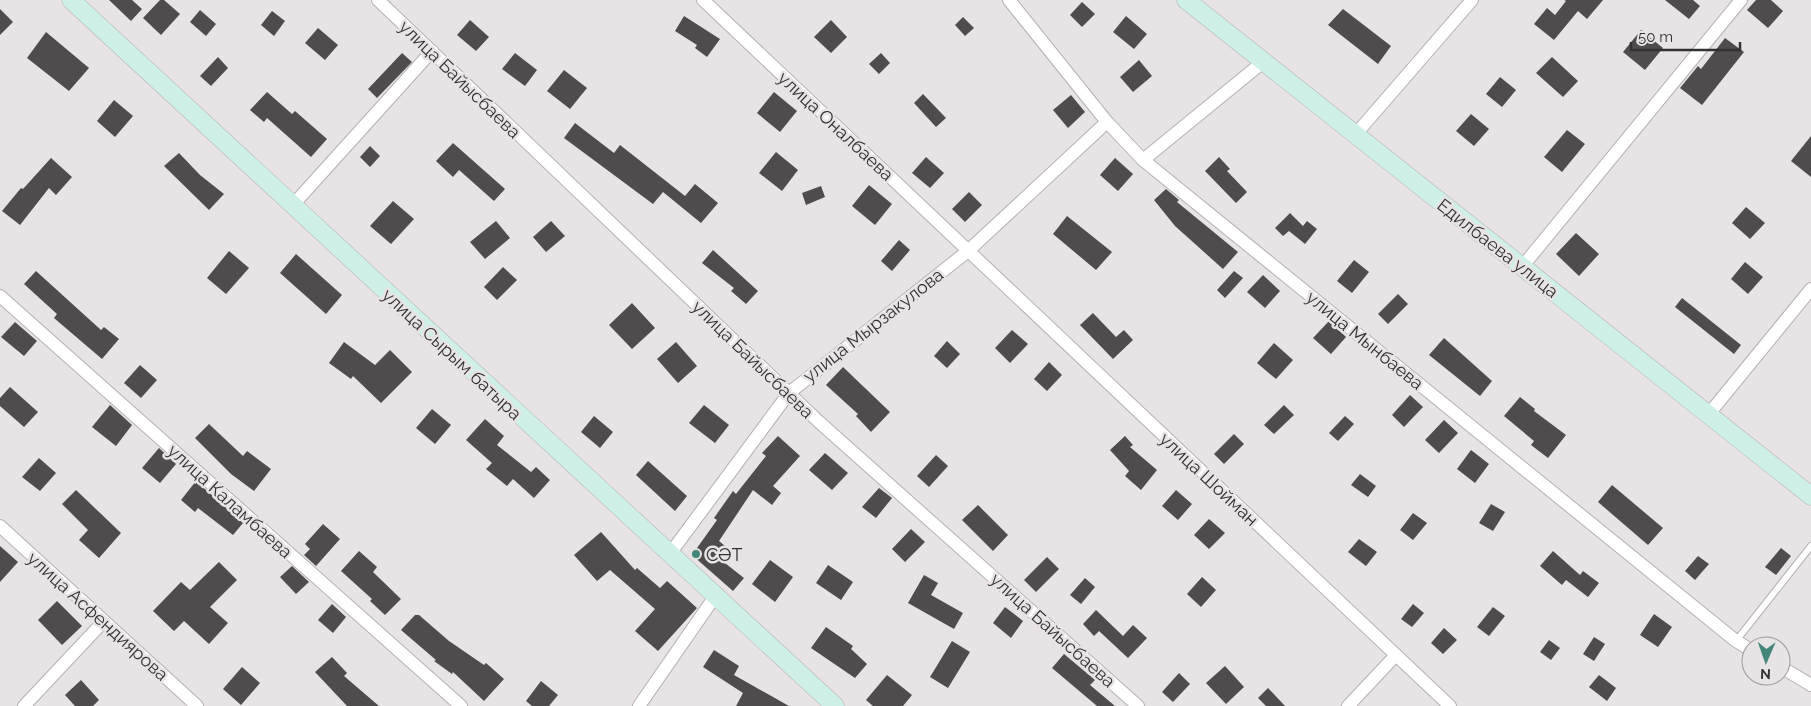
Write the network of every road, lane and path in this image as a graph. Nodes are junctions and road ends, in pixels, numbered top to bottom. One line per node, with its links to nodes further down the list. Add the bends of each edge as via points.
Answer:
1 (71, 0): 13 (street, улица Сырым батыра)
2 (378, 0): 8 (street, улица Байысбаева)
3 (703, 0): 14 (street, улица Оналбаева)
4 (1009, 0): 10 (street, улица Мынбаева)
5 (1186, 0): 9 (street, Едилбаева улица)
6 (1472, 0): 11 (street)
7 (1741, 0): 15 (street)
8 (432, 51): 13 (street); 18 (street, улица Байысбаева)
9 (1263, 62): 11 (street, Едилбаева улица); 12 (street)
10 (1107, 122): 12 (street, улица Мынбаева); 14 (street, улица Мырзакулова)
11 (1355, 135): 15 (street, Едилбаева улица)
12 (1143, 160): 26 (street, улица Мынбаева)
13 (292, 206): 23 (street, улица Сырым батыра)
14 (968, 251): 18 (street, улица Мырзакулова); 28 (street, улица Шойман)
15 (1522, 267): 19 (street, Едилбаева улица)
16 (1811, 289): 19 (street)
17 (0, 296): 33 (street, улица Каламбаева)
18 (788, 393): 23 (street, улица Мырзакулова); 36 (street, улица Байысбаева)
19 (1708, 414): 20 (street, Едилбаева улица)
20 (1811, 496)
21 (0, 526): 25 (street, улица Асфендиярова)
22 (1811, 546): 26 (lane)
23 (670, 555): 24 (street, улица Сырым батыра)
24 (716, 595): 34 (street); 35 (street, улица Сырым батыра)
25 (104, 621): 31 (street); 32 (street, улица Асфендиярова)
26 (1736, 641): 27 (street, улица Мынбаева)
27 (1741, 644)
28 (1396, 655): 37 (street); 38 (street, улица Шойман)
29 (1791, 673): 30 (street)
30 (1811, 685)
31 (24, 706)
32 (197, 706)
33 (461, 706)
34 (639, 706)
35 (835, 706)
36 (1138, 706)
37 (1348, 706)
38 (1450, 706)

